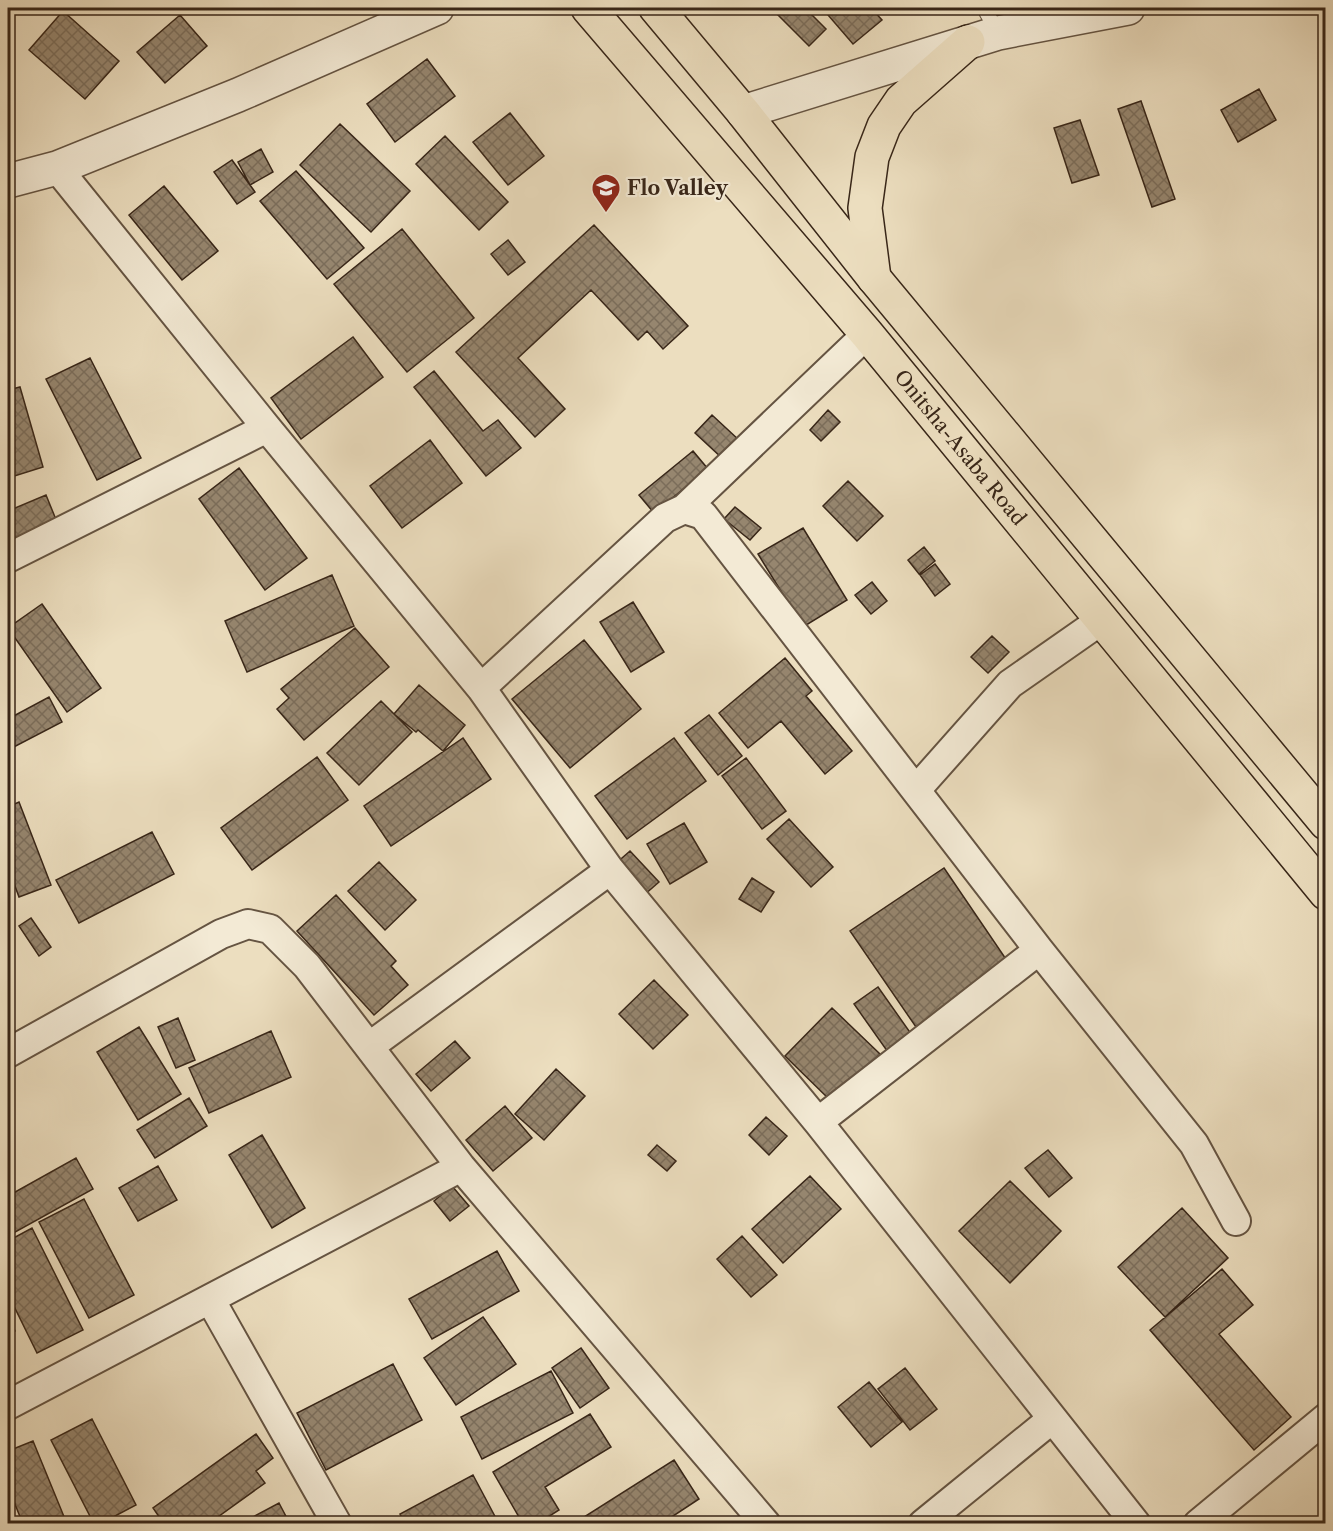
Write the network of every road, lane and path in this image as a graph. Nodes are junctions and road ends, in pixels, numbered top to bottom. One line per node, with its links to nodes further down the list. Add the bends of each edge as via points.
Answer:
1 (437, 8): 7 (street)
2 (588, 8): 10 (highway, Onitsha-Asaba Road)
3 (656, 8): 6 (highway)
4 (1128, 8): 5 (street)
5 (983, 28): 6 (street); 9 (highway, via 901,101 884,126 872,157 865,208)
6 (743, 112): 9 (highway)
7 (57, 168): 8 (street); 11 (street)
8 (8, 181)
9 (874, 278): 17 (highway)
10 (867, 334): 12 (street); 14 (highway, Onitsha-Asaba Road)
11 (267, 428): 13 (street); 15 (street)
12 (684, 508): 15 (street, via 665,518); 16 (street, via 703,515)
13 (8, 558)
14 (1103, 619): 16 (street, via 1010,684); 19 (highway, Onitsha-Asaba Road)
15 (481, 688): 18 (street)
16 (916, 790): 20 (street)
17 (1326, 824)
18 (610, 870): 21 (street); 23 (street)
19 (1326, 893)
20 (1039, 950): 23 (street); 25 (street, via 1194,1144)
21 (370, 1046): 22 (street, via 300,959 270,929 248,924 221,934); 24 (street)
22 (8, 1053)
23 (818, 1122): 29 (street)
24 (461, 1167): 26 (street); 31 (street)
25 (1236, 1221)
26 (210, 1299): 27 (street); 30 (street)
27 (8, 1406)
28 (1326, 1418): 34 (street)
29 (1053, 1419): 32 (street); 33 (street)
30 (337, 1524)
31 (766, 1524)
32 (923, 1524)
33 (1136, 1524)
34 (1198, 1524)

